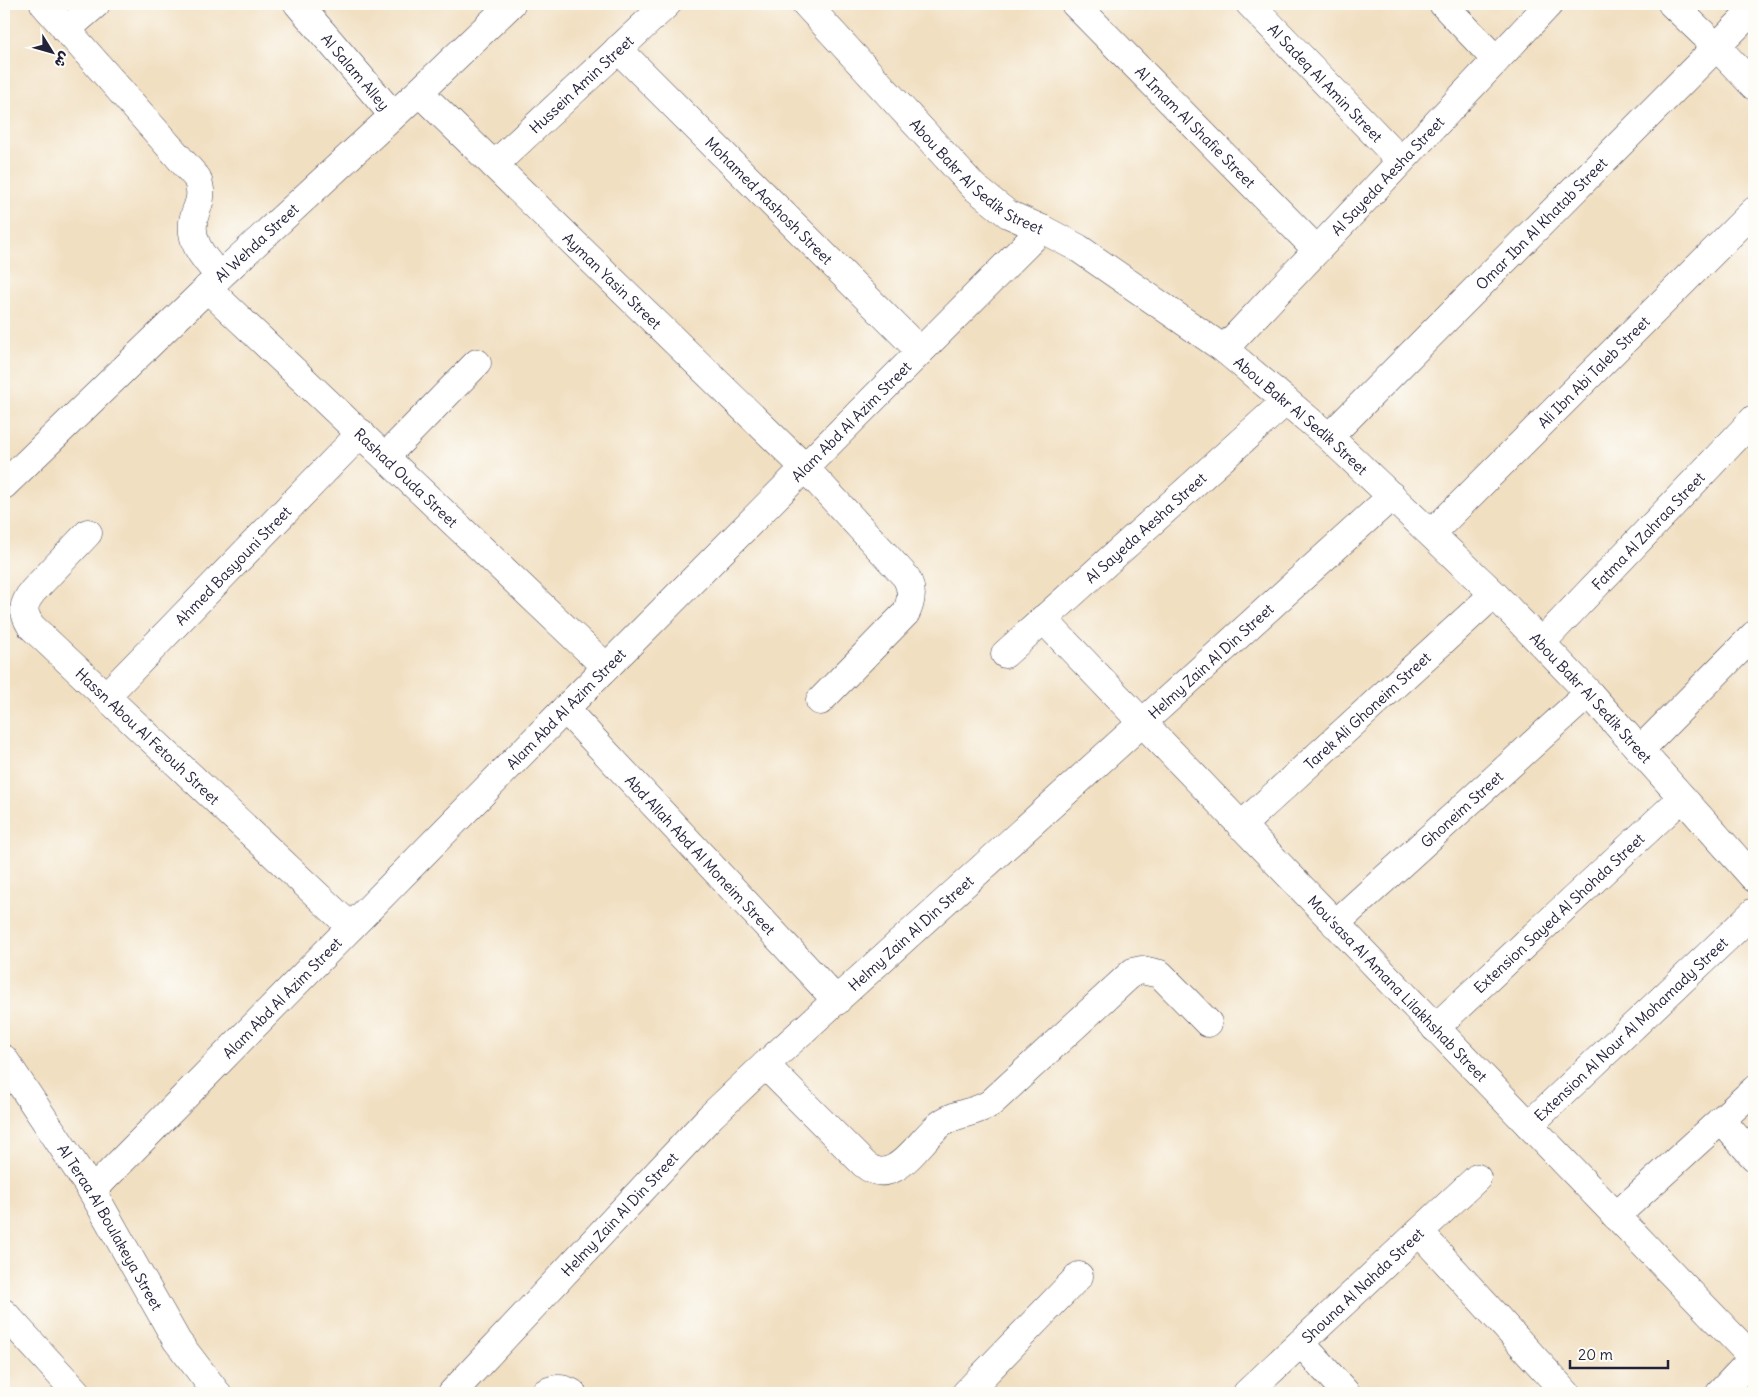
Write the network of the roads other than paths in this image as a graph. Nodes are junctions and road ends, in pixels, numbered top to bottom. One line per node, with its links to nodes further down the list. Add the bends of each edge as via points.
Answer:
1 (44, 4): 13 (street, Rashad Ouda Street)
2 (96, 4): 13 (street)
3 (298, 4): 19 (street, Al Salam Alley)
4 (511, 4): 18 (street, Al Wehda Street)
5 (667, 4): 15 (street, Hussein Amin Street)
6 (806, 4): 23 (street, Abou Bakr Al Sedik Street, via 974,187 1008,214)
7 (1076, 4): 24 (street, Al Imam Al Shafie Street)
8 (1250, 4): 20 (street, Al Sadeq Al Amin Street)
9 (1443, 4): 16 (street)
10 (1549, 4): 16 (street, Al Sayeda Aesha Street)
11 (1672, 4): 14 (street)
12 (1754, 9): 14 (street, Omar Ibn Al Khatab Street)
13 (66, 30): 25 (street, Rashad Ouda Street, via 196,178 201,194 193,223 194,240)
14 (1717, 47): 17 (street); 32 (street, Omar Ibn Al Khatab Street)
15 (618, 49): 21 (street, Hussein Amin Street); 27 (street, Mohamed Aashosh Street)
16 (1496, 60): 20 (street, Al Sayeda Aesha Street)
17 (1754, 86)
18 (419, 92): 19 (street, Al Wehda Street); 21 (street, Ayman Yasin Street)
19 (394, 116): 25 (street, Al Wehda Street)
20 (1401, 161): 24 (street, Al Sayeda Aesha Street)
21 (494, 165): 34 (street, Ayman Yasin Street)
22 (1754, 211): 38 (street, Ali Ibn Abi Taleb Street)
23 (1042, 229): 26 (street, Abou Bakr Al Sedik Street, via 1078,248); 27 (street, Alam Abd Al Azim Street)
24 (1317, 250): 26 (street, Al Sayeda Aesha Street)
25 (214, 282): 31 (street, Rashad Ouda Street); 35 (street, Al Wehda Street)
26 (1224, 349): 29 (street, Abou Bakr Al Sedik Street)
27 (920, 351): 34 (street, Alam Abd Al Azim Street)
28 (477, 363): 33 (street)
29 (1286, 401): 32 (street, Abou Bakr Al Sedik Street); 40 (street, Al Sayeda Aesha Street)
30 (1754, 419): 42 (street, Fatma Al Zahraa Street)
31 (360, 433): 33 (street, Rashad Ouda Street); 46 (street, Ahmed Basyouni Street)
32 (1330, 437): 36 (street, Abou Bakr Al Sedik Street)
33 (385, 457): 44 (street, Rashad Ouda Street)
34 (805, 468): 44 (street, Alam Abd Al Azim Street); 47 (street, Ayman Yasin Street, via 900,570 912,595 900,620)
35 (4, 485)
36 (1392, 496): 38 (street, Abou Bakr Al Sedik Street); 49 (street, Helmy Zain Al Din Street)
37 (88, 533): 46 (street, Hassn Abou Al Fetouh Street, via 25,602 24,614 31,626)
38 (1432, 533): 39 (street, Abou Bakr Al Sedik Street)
39 (1494, 594): 42 (street, Abou Bakr Al Sedik Street); 52 (street, Tarek Ali Ghoneim Street)
40 (1043, 619): 43 (street, Al Sayeda Aesha Street); 49 (street, Mou'sasa Al Amana Lilakhshab Street)
41 (1754, 635): 50 (street)
42 (1541, 642): 45 (street, Abou Bakr Al Sedik Street)
43 (1005, 654)
44 (606, 667): 48 (street, Alam Abd Al Azim Street)
45 (1589, 692): 50 (street, Abou Bakr Al Sedik Street); 55 (street, Ghoneim Street)
46 (106, 696): 56 (street, Hassn Abou Al Fetouh Street)
47 (820, 701)
48 (565, 708): 56 (street, Alam Abd Al Azim Street); 57 (street, Abd Allah Abd Al Moneim Street)
49 (1142, 723): 52 (street, Mou'sasa Al Amana Lilakhshab Street); 57 (street, Helmy Zain Al Din Street)
50 (1640, 750): 51 (street, Abou Bakr Al Sedik Street)
51 (1682, 798): 53 (street, Abou Bakr Al Sedik Street); 59 (street, Extension Sayed Al Shohda Street)
52 (1241, 826): 55 (street, Mou'sasa Al Amana Lilakhshab Street)
53 (1750, 863)
54 (1754, 912): 64 (street, Extension Al Nour Al Mohamady Street)
55 (1336, 924): 59 (street, Mou'sasa Al Amana Lilakhshab Street)
56 (351, 927): 67 (street, Alam Abd Al Azim Street)
57 (836, 1001): 61 (street, Helmy Zain Al Din Street)
58 (1208, 1023): 61 (street, via 1160,974 1142,970 1133,972 990,1103 976,1112 947,1120 902,1163 887,1172 879,1172 864,1164)
59 (1436, 1028): 64 (street, Mou'sasa Al Amana Lilakhshab Street)
60 (4, 1059): 67 (street, Al Teraa Al Boulakeya Street)
61 (765, 1065): 76 (street, Helmy Zain Al Din Street, via 710,1117)
62 (1754, 1090): 63 (street)
63 (1721, 1120): 65 (street); 68 (street)
64 (1529, 1125): 68 (street, Mou'sasa Al Amana Lilakhshab Street)
65 (1754, 1157)
66 (1477, 1178): 69 (street, Shouna Al Nahda Street)
67 (92, 1191): 75 (street, Al Teraa Al Boulakeya Street, via 177,1341)
68 (1616, 1216): 73 (street, Mou'sasa Al Amana Lilakhshab Street)
69 (1419, 1232): 72 (street, Shouna Al Nahda Street); 82 (street)
70 (1079, 1276): 79 (street)
71 (4, 1313): 74 (street)
72 (1301, 1343): 80 (street, Shouna Al Nahda Street); 81 (street)
73 (1754, 1358): 83 (street)
74 (73, 1392)
75 (217, 1393)
76 (452, 1393)
77 (545, 1393): 78 (street, via 558,1389)
78 (572, 1393)
79 (966, 1393)
80 (1247, 1393)
81 (1346, 1393)
82 (1566, 1393)
83 (1720, 1393)

